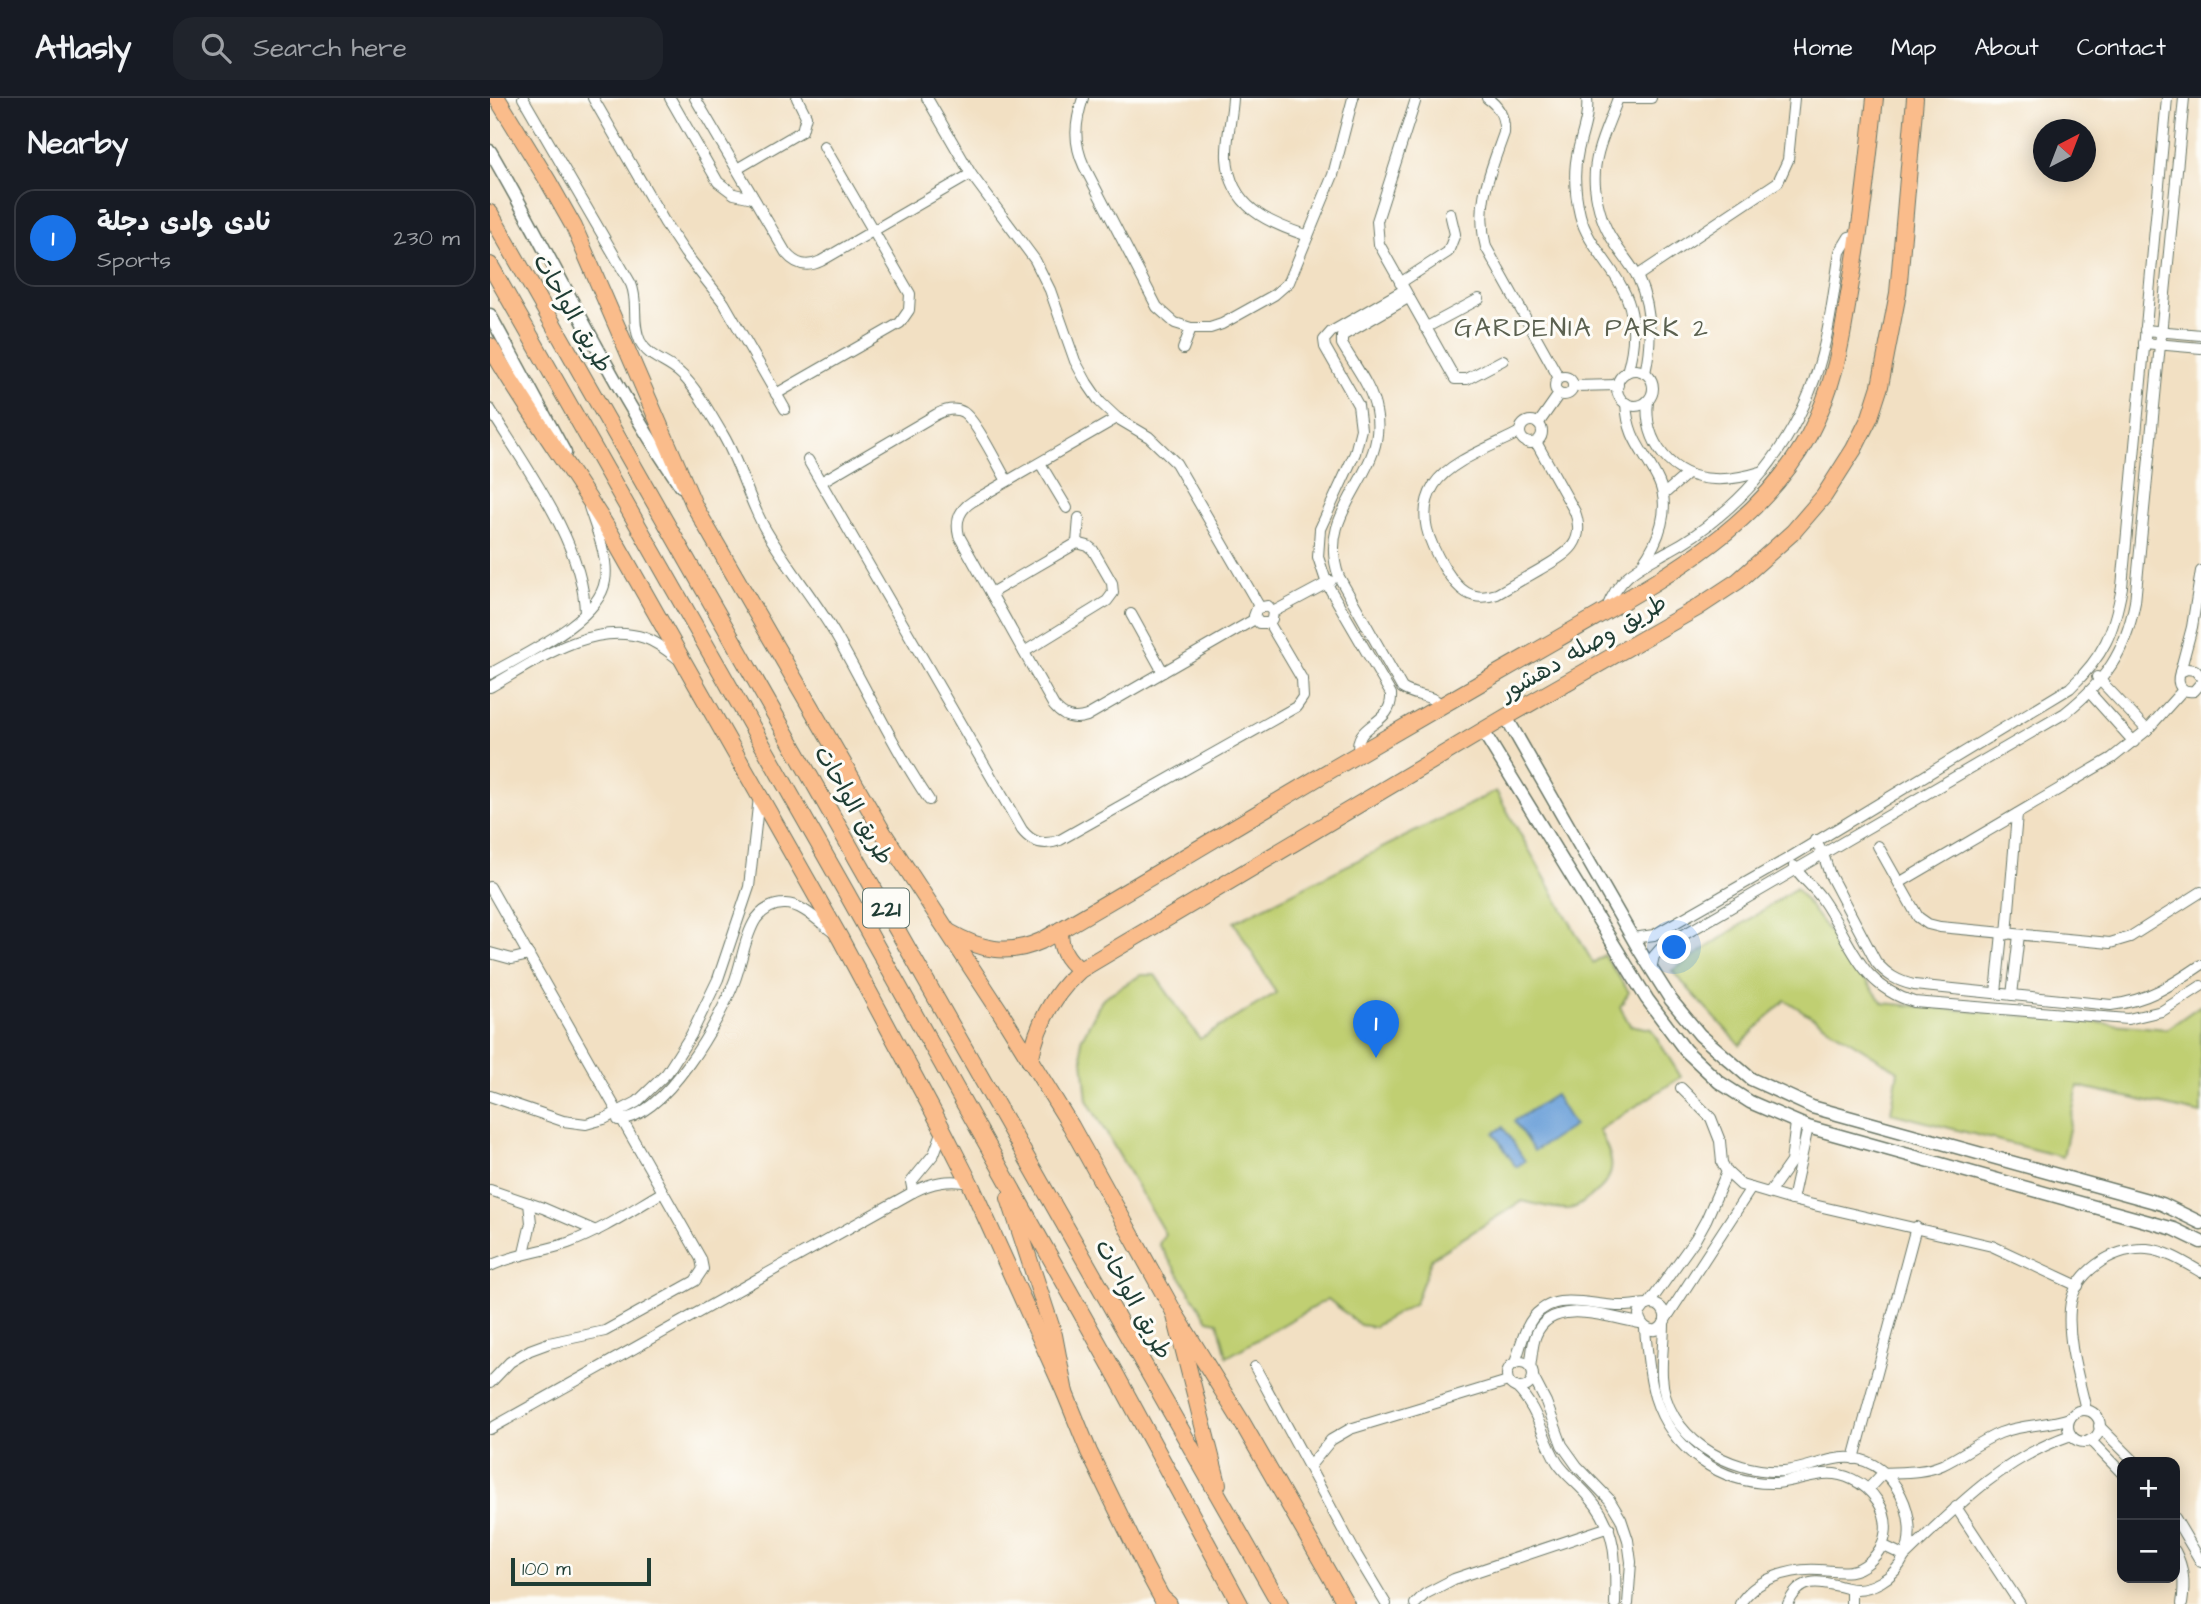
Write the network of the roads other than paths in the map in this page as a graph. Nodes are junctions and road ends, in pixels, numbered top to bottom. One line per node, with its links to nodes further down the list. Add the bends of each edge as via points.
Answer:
1 (497, 98): 73 (main road, via 579,239)
2 (523, 98): 110 (street, via 631,284 642,344 682,374 718,427 765,528 833,631)
3 (593, 98): 53 (street, via 670,231 724,303)
4 (670, 98): 25 (street, via 718,182 734,194)
5 (695, 98): 23 (street)
6 (797, 98): 23 (street, via 806,116 802,131)
7 (927, 98): 24 (street)
8 (1083, 98): 37 (street, via 1076,141 1084,166 1157,307 1175,323)
9 (1233, 98): 30 (street, via 1227,160 1240,196 1269,222)
10 (1353, 98): 30 (street, via 1333,175)
11 (1487, 98): 50 (street, via 1497,106 1504,133 1484,191 1481,219 1486,247)
12 (1587, 98): 48 (street, via 1576,168 1577,202 1587,235 1628,300 1634,336)
13 (1619, 98): 14 (street); 32 (street, via 1599,145 1595,185 1604,223)
14 (1651, 98)
15 (1794, 98): 32 (street, via 1788,160 1778,182)
16 (1875, 98): 29 (main road, طريق وصله دهشور)
17 (1915, 98): 104 (main road, طريق وصله دهشور, via 1898,293 1880,386 1870,417 1824,496 1793,532 1738,581)
18 (2167, 98): 39 (street)
19 (2184, 98): 40 (street)
20 (1415, 102): 33 (street, via 1377,221 1379,244)
21 (824, 146): 28 (street)
22 (490, 151): 73 (street, via 661,458)
23 (737, 169): 25 (street)
24 (971, 174): 28 (street); 59 (street, via 1035,260 1075,361 1100,402)
25 (753, 198): 28 (street, via 786,253 798,264 814,265)
26 (490, 213): 191 (main road, طريق الواحات / 221)
27 (1450, 213): 33 (street, via 1455,234 1448,252)
28 (873, 231): 53 (street, via 909,294 906,317)
29 (1860, 234): 65 (street, via 1849,237 1840,252 1812,387 1791,431); 83 (main road, طريق وصله دهشور, via 1839,357 1821,411 1793,461 1760,502 1714,543)
30 (1308, 236): 37 (street, via 1294,274 1282,289 1222,324)
31 (490, 265): 145 (main road, طريق الواحات / 221)
32 (1637, 275): 49 (street, via 1650,334)
33 (1404, 290): 35 (street); 38 (street)
34 (1479, 299): 38 (street)
35 (1375, 311): 70 (street, via 1324,340 1361,417 1360,442); 72 (street, via 1341,339 1372,397 1378,423 1374,449)
36 (490, 314): 69 (street)
37 (1191, 328): 46 (street)
38 (1425, 328): 47 (street, via 1452,376 1459,380)
39 (2145, 330): 40 (street); 42 (street)
40 (2161, 332): 41 (street); 43 (street)
41 (2201, 335)
42 (2144, 343): 43 (street); 91 (street, via 2122,587 2110,636)
43 (2160, 344): 45 (street); 96 (street, via 2135,602 2124,642)
44 (490, 346): 69 (main road)
45 (2201, 348)
46 (1184, 349)
47 (1503, 360)
48 (1627, 372): 49 (street); 51 (street)
49 (1645, 373): 55 (street, via 1653,384)
50 (1559, 378): 52 (street, via 1568,377); 54 (street, via 1555,385)
51 (1618, 385): 52 (street); 56 (street)
52 (1574, 386): 54 (street, via 1568,395)
53 (776, 394): 58 (street)
54 (1559, 394): 60 (street)
55 (1648, 401): 56 (street, via 1637,406); 66 (street, via 1652,438 1667,459)
56 (1626, 403): 71 (street, via 1634,442)
57 (490, 409): 85 (street, via 559,525 582,586)
58 (785, 409)
59 (1117, 418): 64 (street); 82 (street, via 1149,436 1176,463)
60 (1538, 424): 61 (street, via 1527,422); 62 (street, via 1542,435)
61 (1520, 432): 62 (street, via 1527,442); 62 (street, via 1454,466 1429,496 1425,521 1430,545 1455,584 1470,596 1497,594 1563,556 1576,541 1575,512)
62 (1536, 442)
63 (808, 460): 68 (street)
64 (1040, 463): 67 (street); 74 (street)
65 (1764, 471): 66 (street, via 1725,479); 77 (street, via 1718,518 1682,544)
66 (1688, 474): 71 (street)
67 (1007, 481): 68 (street, via 971,419 955,409 937,414); 81 (street, via 966,505 958,519 959,536)
68 (821, 482): 88 (street, via 1022,830 1035,841 1059,840 1296,707 1304,685)
69 (585, 490): 85 (street, via 606,567 601,595); 90 (main road)
70 (1335, 495): 72 (street); 80 (street, via 1317,543)
71 (1663, 495): 77 (street, via 1658,537)
72 (1348, 501): 79 (street, via 1334,533)
73 (695, 507): 122 (main road, via 884,834)
74 (1067, 508)
75 (1079, 518): 76 (street)
76 (1077, 543): 81 (street); 89 (street, via 1093,550 1114,587 1111,598)
77 (1642, 564): 83 (street, via 1619,583)
78 (2201, 571): 93 (street)
79 (1339, 577): 80 (street); 98 (street)
80 (1327, 584): 84 (street); 102 (street)
81 (991, 593): 89 (street)
82 (1259, 606): 84 (street, via 1268,606); 87 (street)
83 (1606, 610): 103 (main road, طريق وصله دهشور)
84 (1273, 612): 88 (street)
85 (585, 613): 94 (street, via 559,634)
86 (1131, 614): 92 (street)
87 (1255, 619): 88 (street, via 1261,624); 92 (street)
88 (1269, 622)
89 (1024, 652): 92 (street, via 1054,706 1072,719 1091,714)
90 (682, 662): 97 (street, via 645,638 590,637); 109 (main road)
91 (2089, 670): 96 (street); 114 (street, via 2070,688)
92 (1163, 672)
93 (2180, 672): 95 (street, via 2191,668); 100 (street, via 2178,684)
94 (490, 674)
95 (2201, 676)
96 (2101, 680): 101 (street); 105 (street)
97 (491, 684)
98 (1402, 688): 102 (street); 103 (street, via 1435,698)
99 (2200, 689): 100 (street)
100 (2183, 690): 105 (street)
101 (2090, 693): 107 (street); 116 (street, via 2065,713)
102 (1391, 694): 108 (street, via 1388,712 1361,735)
103 (1442, 705): 108 (main road, طريق وصله دهشور)
104 (1506, 717): 106 (main road, طريق وصله دهشور); 112 (street)
105 (2147, 730): 107 (street)
106 (1483, 731): 113 (street); 132 (main road, طريق وصله دهشور)
107 (2134, 742): 111 (street)
108 (1359, 753): 123 (main road, طريق وصله دهشور)
109 (759, 795): 126 (main road); 136 (street, via 749,887 718,979)
110 (929, 800)
111 (2017, 814): 119 (street); 124 (street)
112 (1569, 828): 113 (street); 127 (street)
113 (1548, 840): 143 (street, via 1647,999 1685,1050 1729,1089)
114 (1815, 840): 116 (street); 117 (street)
115 (1878, 846): 119 (street)
116 (1823, 854): 118 (street); 134 (street, via 1841,896 1886,973 1914,985)
117 (1789, 858): 118 (street); 127 (street, via 1654,935)
118 (1797, 870): 131 (street, via 1661,948); 133 (street, via 1824,902 1863,969 1885,990 1906,1000 2128,1019 2162,1010)
119 (1899, 883): 124 (street, via 1918,917 1928,924)
120 (490, 887): 129 (street)
121 (2201, 891): 125 (street, via 2117,942)
122 (945, 930): 123 (main road, طريق وصله دهشور, via 982,948 1005,950 1026,948); 137 (main road)
123 (1060, 930): 132 (main road, via 1061,947)
124 (2005, 933): 125 (street); 134 (street)
125 (2019, 935): 135 (street)
126 (840, 938): 138 (street, via 796,905 781,904 762,912 753,924 721,1012); 144 (main road)
127 (1633, 938): 131 (street)
128 (490, 953): 129 (street, via 512,959)
129 (528, 955): 142 (street)
130 (2201, 965): 135 (street, via 2157,994 2127,1003)
131 (1651, 969): 141 (street, via 1678,1010 1716,1051 1751,1079)
132 (1080, 970): 137 (main road, طريق وصله دهشور, via 1049,1006)
133 (2201, 986)
134 (1996, 993): 135 (street)
135 (2012, 995)
136 (677, 1061): 138 (street); 142 (street)
137 (1030, 1061): 166 (main road, via 1107,1188)
138 (686, 1068): 142 (street, via 644,1110)
139 (1681, 1088): 146 (street, via 1711,1118)
140 (490, 1096): 142 (street, via 563,1121 586,1124)
141 (1806, 1105): 143 (street); 147 (street)
142 (620, 1115): 151 (street)
143 (1802, 1125): 153 (street, via 1789,1167); 154 (street); 155 (street)
144 (943, 1130): 148 (main road); 152 (street, via 934,1154 911,1182)
145 (997, 1162): 174 (main road, via 1054,1335); 204 (main road, طريق الواحات / 221)
146 (1727, 1172): 149 (street); 165 (street, via 1696,1238)
147 (2062, 1175): 154 (street); 157 (street, via 2162,1204)
148 (970, 1183): 152 (street, via 936,1182); 174 (main road)
149 (1751, 1188): 153 (street); 167 (street)
150 (490, 1190): 156 (street)
151 (663, 1192): 159 (street); 172 (street, via 701,1259 699,1278 605,1331 530,1350)
152 (913, 1192): 178 (street)
153 (1769, 1193): 155 (street)
154 (2055, 1197): 160 (street, via 2174,1229)
155 (1792, 1200): 158 (street)
156 (529, 1203): 159 (street); 161 (street, via 531,1223)
157 (2201, 1223)
158 (1916, 1227): 164 (street, via 1992,1246); 184 (street)
159 (596, 1231): 161 (street)
160 (2201, 1242)
161 (524, 1253): 162 (street)
162 (490, 1266)
163 (2201, 1272): 164 (street, via 2167,1253 2127,1251 2091,1268)
164 (2078, 1286): 175 (street, via 2072,1296 2070,1322)
165 (1646, 1305): 167 (street, via 1659,1306); 168 (street, via 1639,1314); 169 (street, via 1550,1304 1531,1321)
166 (1174, 1312): 191 (main road); 196 (main road)
167 (1664, 1322): 168 (street, via 1652,1331); 187 (street, via 1662,1377 1674,1417 1687,1435 1712,1454)
168 (1643, 1326): 171 (street, via 1576,1312 1556,1314 1535,1335); 189 (street, via 1655,1398 1674,1434 1692,1454 1715,1469)
169 (1515, 1363): 171 (street, via 1523,1362); 173 (street, via 1508,1368)
170 (1255, 1367): 185 (street)
171 (1531, 1372): 173 (street, via 1527,1386); 181 (street)
172 (490, 1383)
173 (1512, 1384): 182 (street, via 1533,1408); 185 (street, via 1350,1429 1331,1440)
174 (1065, 1393): 201 (main road, via 1089,1452)
175 (2086, 1410): 176 (street); 177 (street, via 2095,1414)
176 (2070, 1418): 179 (street); 188 (street, via 2002,1433 1941,1465)
177 (2099, 1426): 180 (street); 183 (street)
178 (490, 1429)
179 (2071, 1435): 180 (street); 192 (street, via 2032,1451)
180 (2090, 1440): 186 (street)
181 (1562, 1445): 182 (street); 203 (street, via 1621,1519 1631,1562)
182 (1550, 1448): 194 (street)
183 (2130, 1457)
184 (1854, 1459): 187 (street, via 1839,1458 1787,1471); 188 (street)
185 (1309, 1467): 208 (street)
186 (2117, 1468)
187 (1755, 1469): 189 (street)
188 (1883, 1473): 190 (street); 197 (street, via 1900,1493 1909,1517)
189 (1753, 1481): 190 (street, via 1777,1483 1835,1474)
190 (1869, 1488): 195 (street, via 1885,1521)
191 (1224, 1506): 205 (main road, طريق الواحات / 221)
192 (1956, 1507): 197 (street); 214 (street)
193 (2176, 1520): 199 (street)
194 (1609, 1527): 209 (street, via 1454,1579); 210 (street, via 1617,1562)
195 (1882, 1545): 197 (street); 211 (street, via 1861,1568 1780,1575 1754,1588)
196 (1311, 1546): 206 (main road); 207 (main road)
197 (1905, 1556): 200 (street, via 1878,1584)
198 (2180, 1561): 202 (street)
199 (2201, 1562)
200 (1851, 1589): 212 (street, via 1816,1582 1795,1592); 213 (street)
201 (1165, 1602)
202 (2181, 1602)
203 (1628, 1603): 210 (street)
204 (1240, 1604)
205 (1280, 1604)
206 (1333, 1604)
207 (1346, 1604)
208 (1386, 1604)
209 (1415, 1604)
210 (1615, 1604)
211 (1740, 1604)
212 (1788, 1604)
213 (1851, 1604)
214 (2020, 1604)

